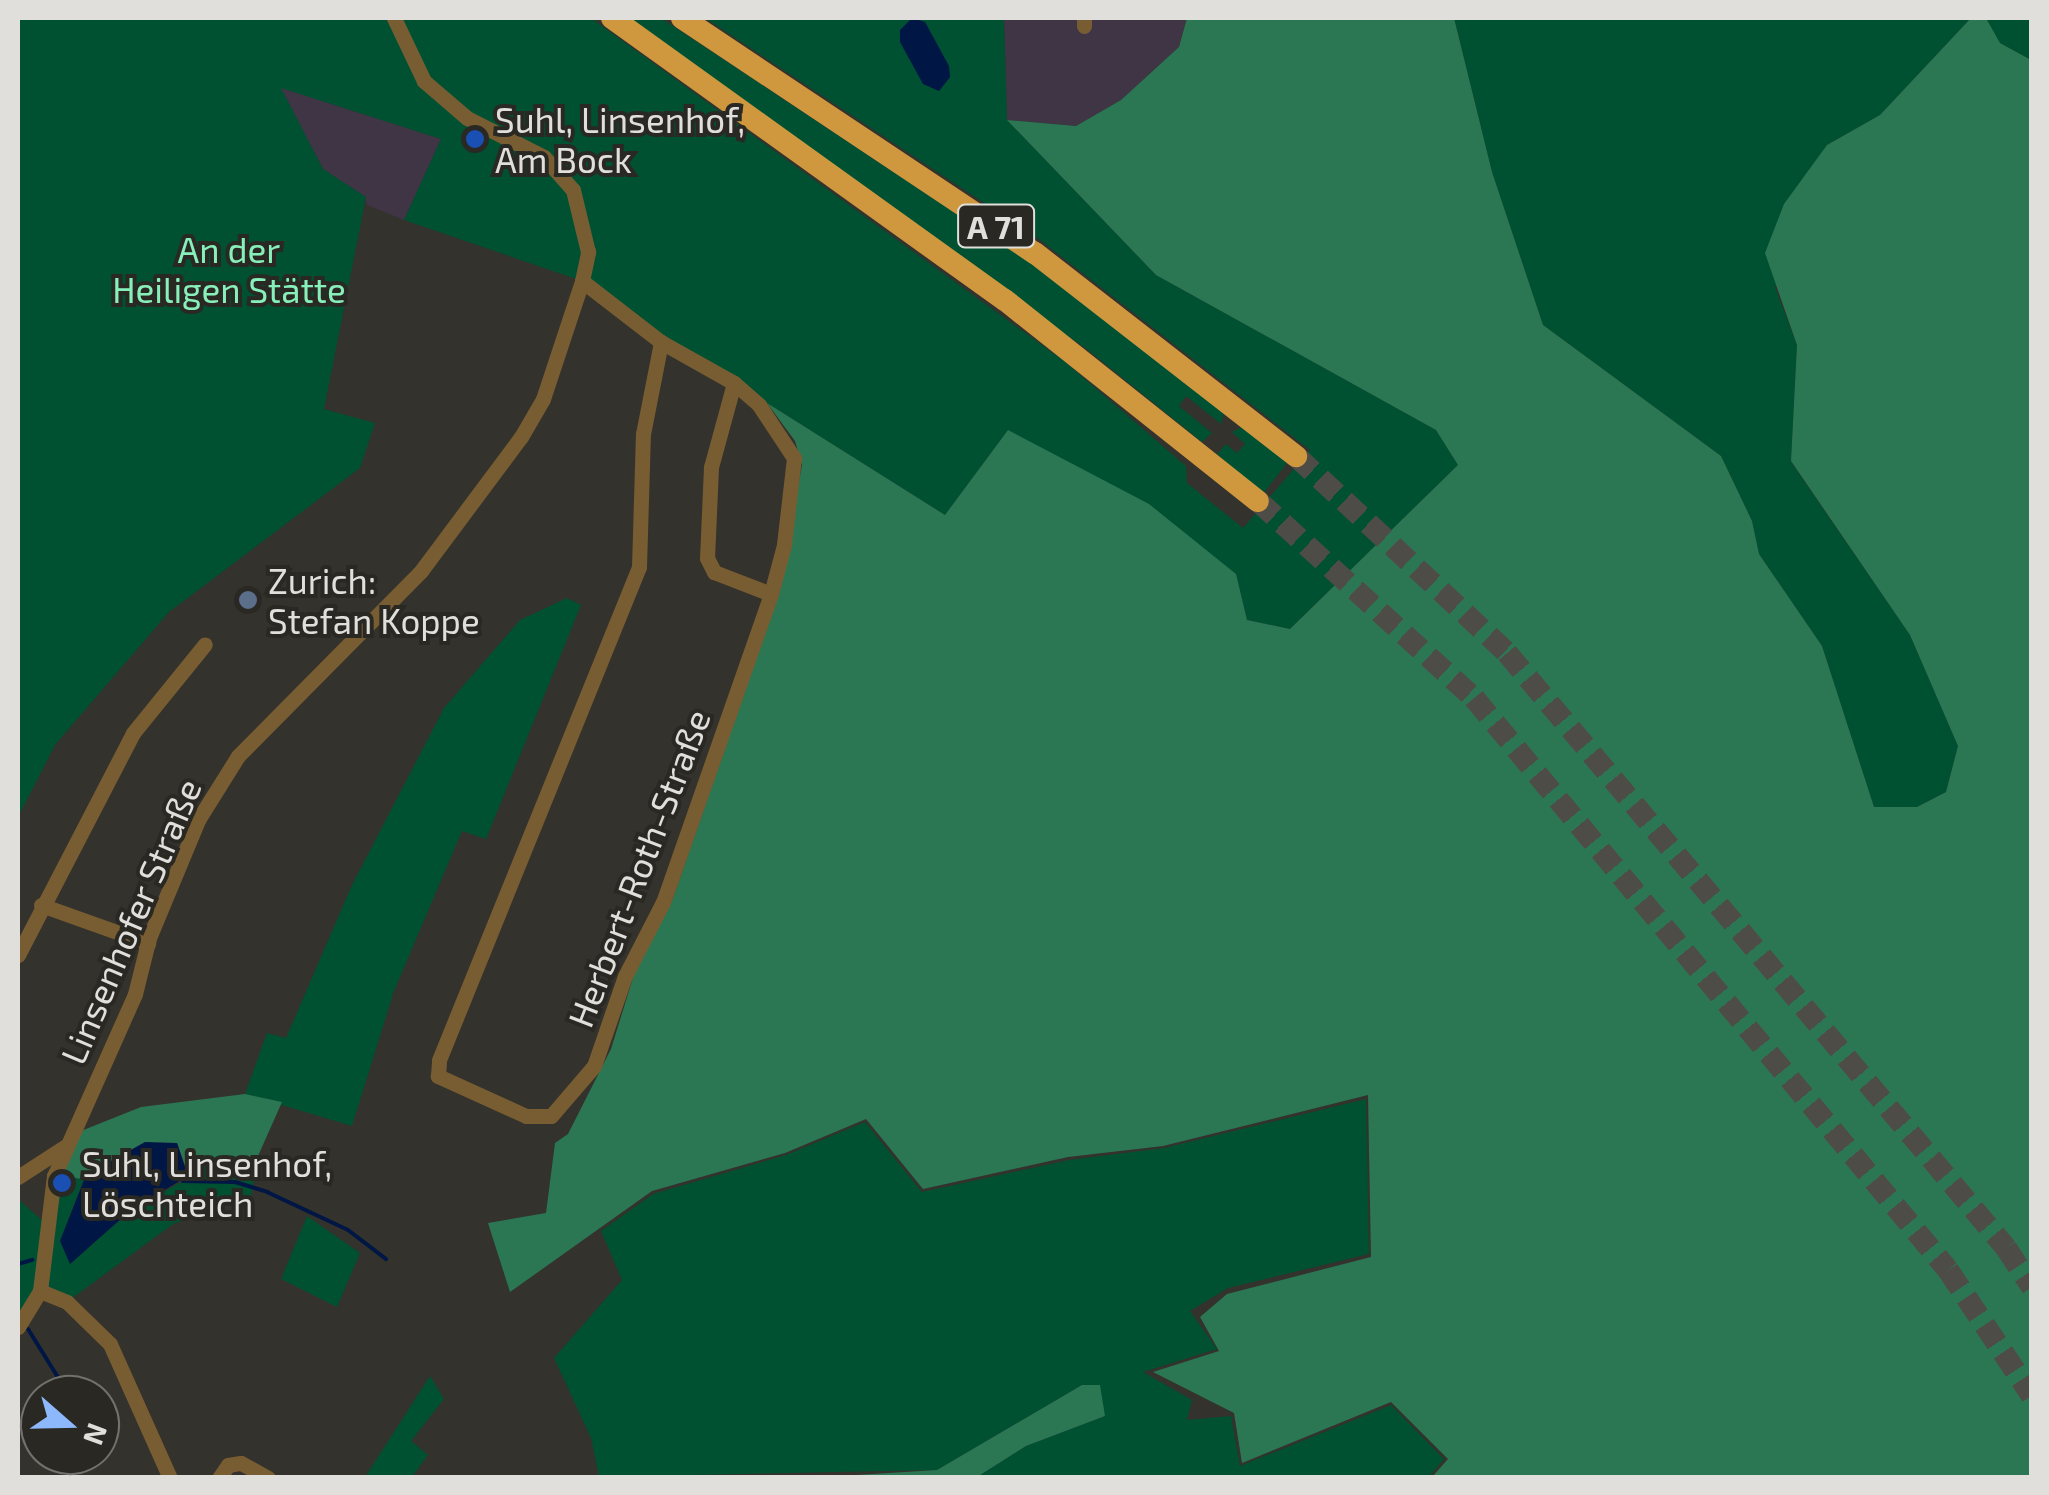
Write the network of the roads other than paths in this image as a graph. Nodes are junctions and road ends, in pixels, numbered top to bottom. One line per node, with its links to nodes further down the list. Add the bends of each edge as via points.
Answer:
1 (394, 18): 4 (street, Linsenhofer Straße, via 424,81 467,118 544,158 573,190 588,252)
2 (612, 18): 8 (highway, A 71, via 1005,300)
3 (682, 18): 7 (highway, A 71, via 1019,242)
4 (582, 281): 5 (street, Herbert-Roth-Straße); 12 (street, Linsenhofer Straße, via 543,398 522,438 421,572 238,756 198,820)
5 (661, 342): 6 (street, Herbert-Roth-Straße); 9 (street, Herbert-Roth-Straße, via 643,434 639,567 438,1060 438,1076 539,1118 551,1116 594,1066 625,976 663,902)
6 (734, 383): 9 (street, Herbert-Roth-Straße, via 759,404 794,458); 9 (street, via 711,468 707,558 714,572)
7 (1296, 456)
8 (1258, 500)
9 (771, 594)
10 (205, 644): 11 (street, via 133,733)
11 (41, 904): 12 (street); 13 (street)
12 (148, 943): 14 (street, Linsenhofer Straße, via 135,994)
13 (18, 955)
14 (66, 1146): 15 (street); 16 (street, Linsenhofer Straße, via 49,1200)
15 (18, 1178)
16 (40, 1290): 17 (street, Linsenhofer Straße); 18 (street, via 66,1302 110,1344)
17 (18, 1327)
18 (170, 1478)
19 (219, 1478): 20 (street, via 228,1465 241,1464)
20 (268, 1478)

